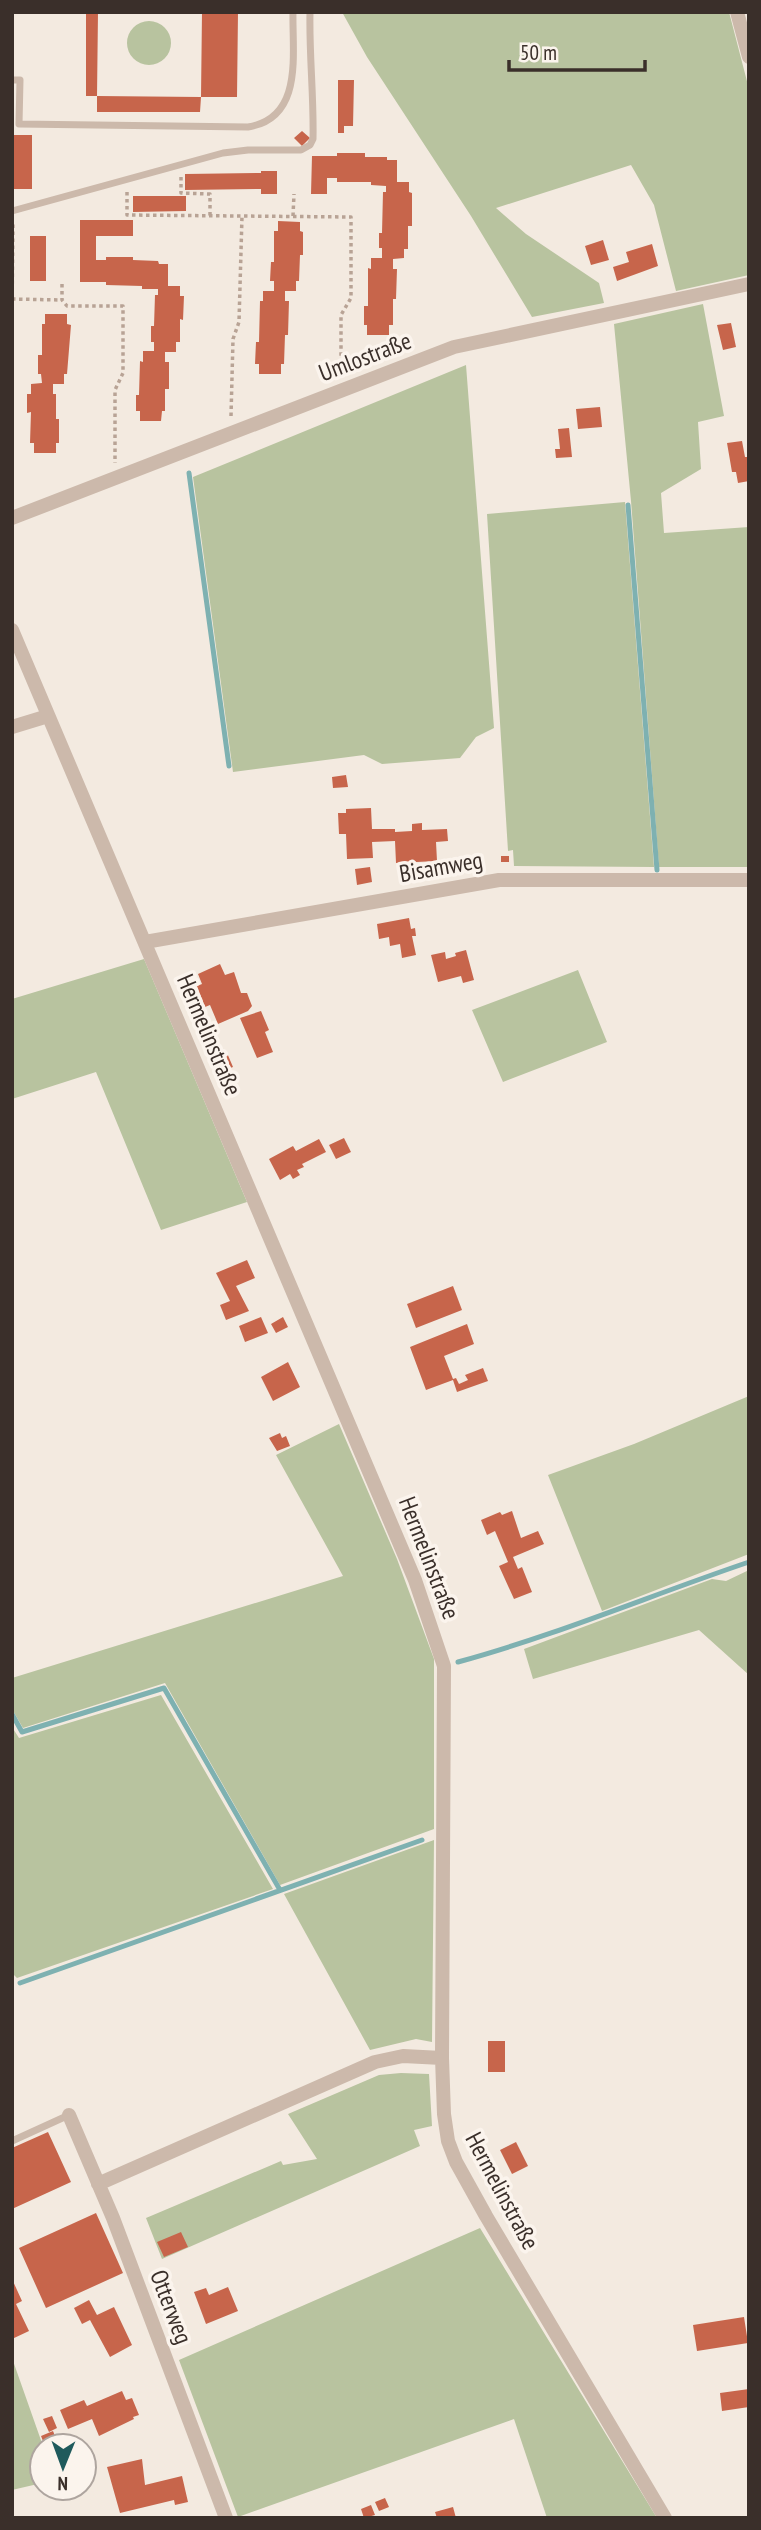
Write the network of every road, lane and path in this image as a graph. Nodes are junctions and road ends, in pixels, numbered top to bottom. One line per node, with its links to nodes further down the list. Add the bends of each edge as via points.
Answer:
1 (293, 12): 5 (lane, via 290,90 275,116 260,125 19,124 20,80)
2 (310, 12): 6 (lane, via 309,63 314,88 310,145 301,150 236,151)
3 (737, 12): 4 (street)
4 (749, 57)
5 (12, 80)
6 (182, 164): 7 (lane); 10 (path, via 181,193 211,194)
7 (127, 179): 9 (lane); 10 (path, via 127,215)
8 (294, 194): 12 (path)
9 (12, 211)
10 (210, 216): 11 (path)
11 (242, 216): 12 (path); 20 (path)
12 (293, 216): 19 (path, via 351,217 351,299 341,315)
13 (12, 221): 16 (path)
14 (62, 284): 17 (path)
15 (749, 284): 19 (street, Umlostraße, via 454,347)
16 (12, 299): 17 (path); 18 (path)
17 (62, 300): 21 (path, via 67,306 123,306 122,373 115,390)
18 (12, 312)
19 (341, 391): 20 (street, Umlostraße)
20 (230, 434): 21 (street, Umlostraße)
21 (115, 479): 22 (street, Umlostraße)
22 (12, 518)
23 (12, 630): 24 (street, Hermelinstraße)
24 (48, 716): 25 (street); 27 (street, Hermelinstraße)
25 (12, 727)
26 (749, 880): 27 (street, Bisamweg, via 499,880)
27 (145, 942): 28 (street, Hermelinstraße, via 415,1580 444,1666)
28 (442, 2058): 31 (street, via 403,2056 375,2062); 33 (street, Hermelinstraße, via 447,2141 456,2162)
29 (69, 2115): 30 (lane); 31 (street, Otterweg)
30 (12, 2141)
31 (98, 2183): 32 (street, Otterweg)
32 (226, 2518)
33 (665, 2518)

